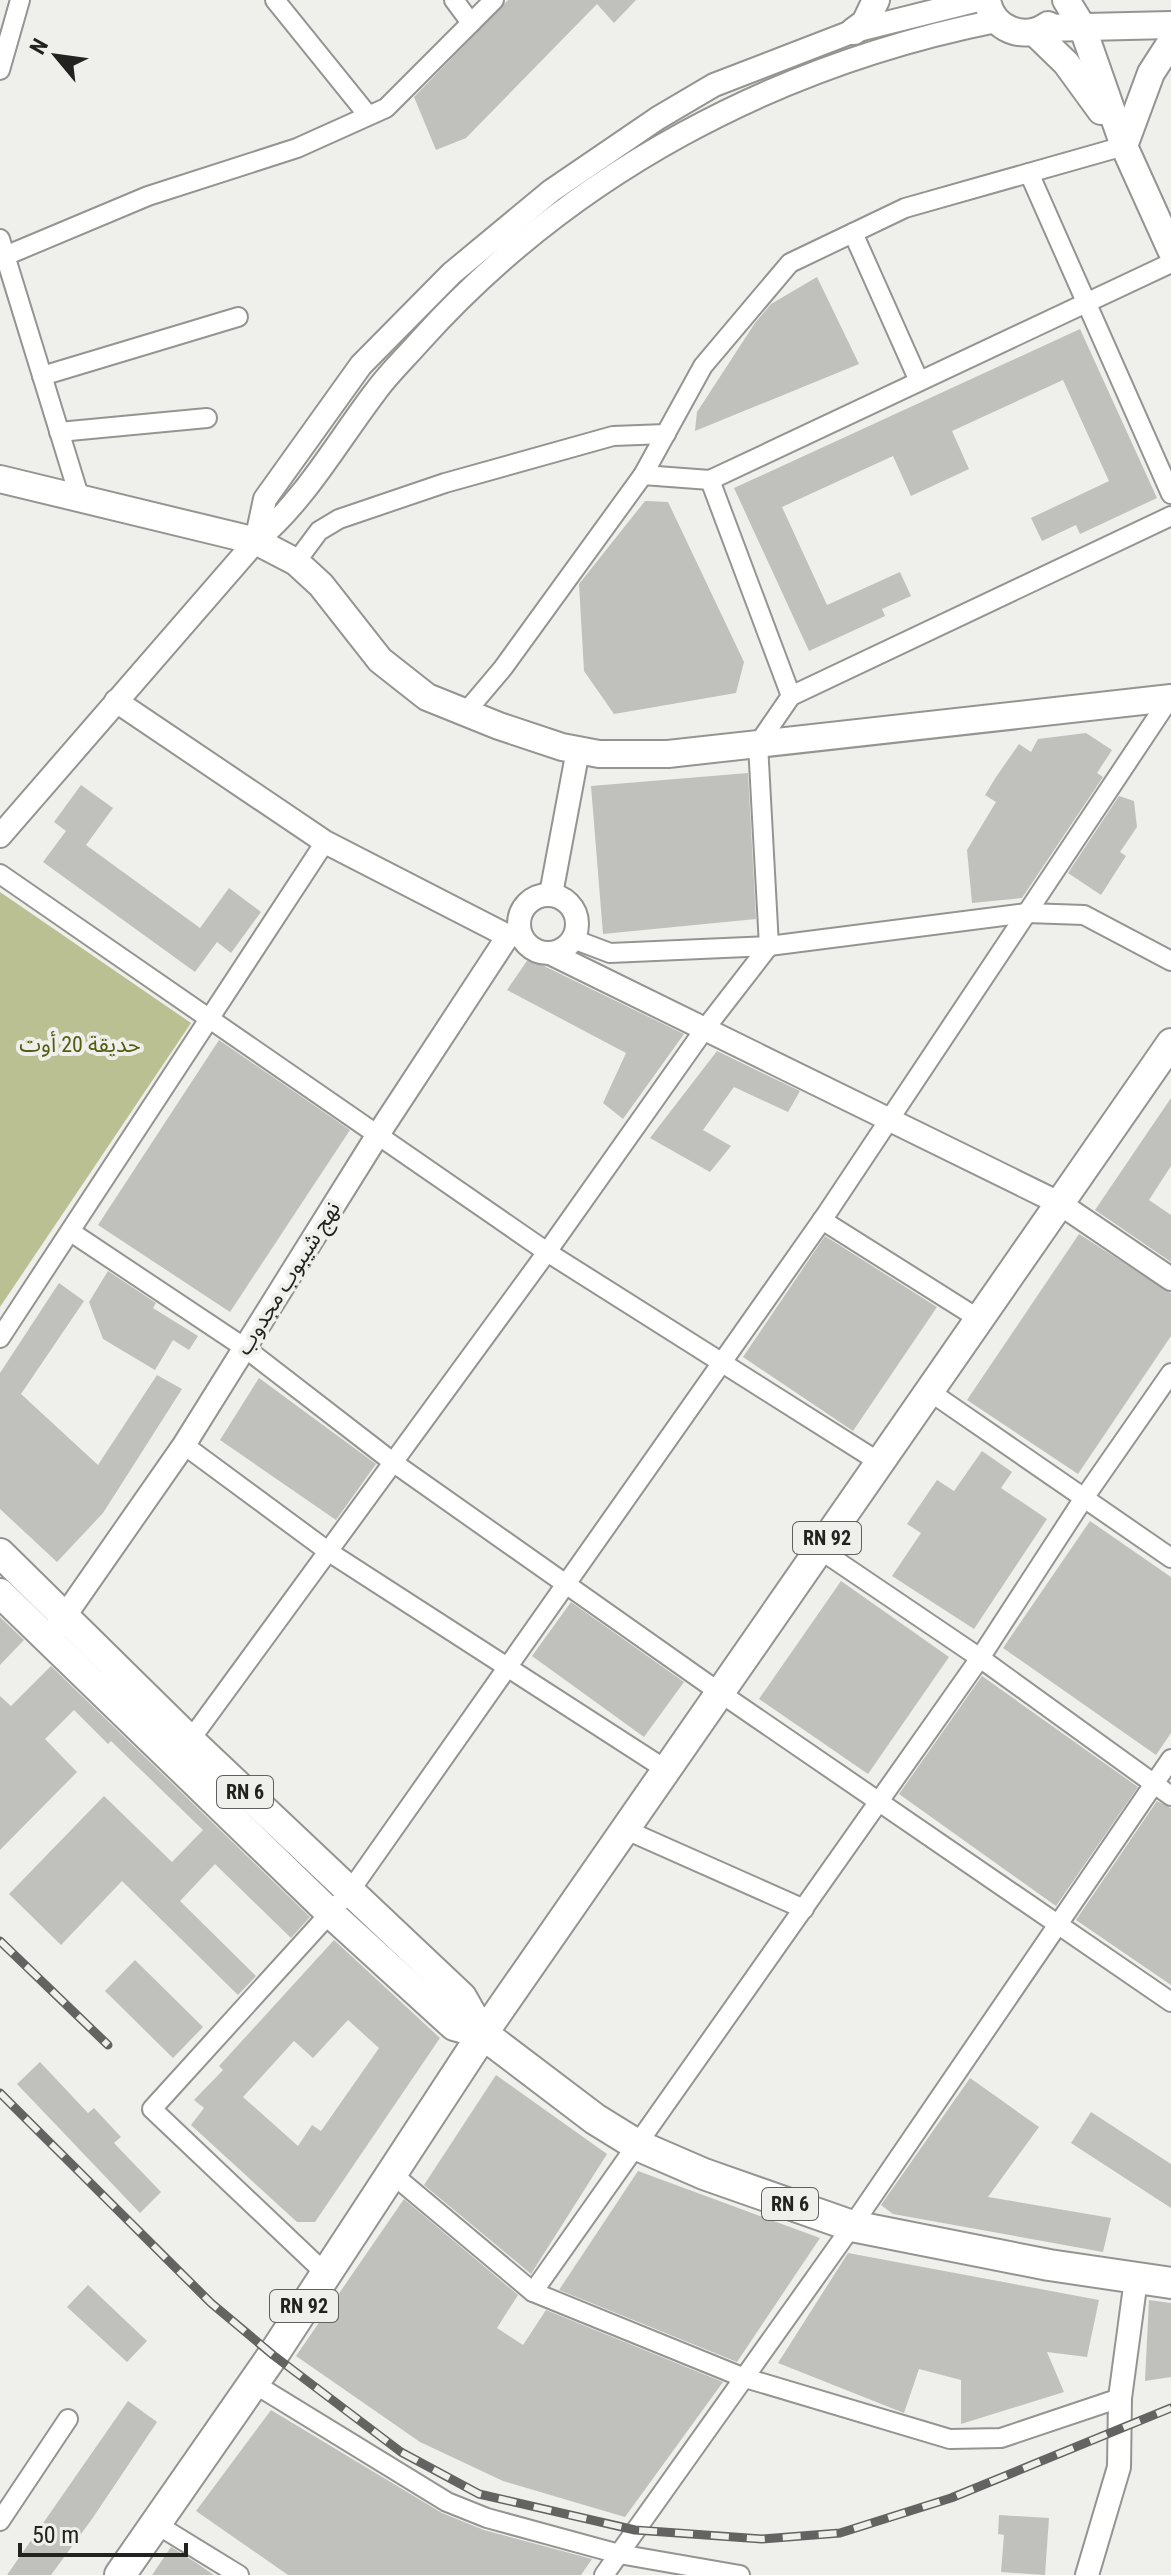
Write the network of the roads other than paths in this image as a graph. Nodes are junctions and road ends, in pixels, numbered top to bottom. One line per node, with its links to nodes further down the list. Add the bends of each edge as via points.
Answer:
1 (20, 0): 15 (street)
2 (275, 0): 16 (street)
3 (454, 0): 9 (street)
4 (494, 0): 9 (street)
5 (876, 0): 13 (main road, via 865,23)
6 (978, 0): 13 (street)
7 (1064, 0): 11 (main road); 12 (main road, via 1054,19)
8 (992, 10): 12 (main road, via 1014,32); 37 (street, via 723,110 595,189 480,281 427,333 378,388 291,509)
9 (471, 23): 16 (street, via 386,108)
10 (1171, 25): 11 (main road)
11 (1082, 26): 12 (main road); 17 (main road)
12 (1039, 30): 17 (main road)
13 (854, 31): 37 (street, via 714,85 604,153 501,231 361,365 265,499)
14 (1171, 42): 17 (main road, via 1146,83)
15 (0, 70)
16 (367, 114): 20 (street, via 297,148)
17 (1122, 141): 18 (street); 21 (main road)
18 (1029, 173): 19 (street, via 905,208); 24 (street)
19 (853, 233): 27 (street); 30 (street, via 790,263 703,366)
20 (3, 247): 23 (street)
21 (1171, 250)
22 (1171, 263): 24 (street)
23 (9, 295): 26 (street)
24 (1085, 303): 27 (street); 34 (street)
25 (238, 317): 26 (street)
26 (42, 376): 29 (street)
27 (919, 381): 33 (street)
28 (207, 418): 29 (street)
29 (59, 432): 35 (street)
30 (666, 434): 31 (street); 38 (street, via 613,436 339,519 319,531)
31 (643, 475): 33 (street); 42 (street)
32 (0, 479): 35 (main road)
33 (710, 480): 39 (street)
34 (1171, 494)
35 (80, 499): 37 (main road)
36 (1171, 516): 39 (street)
37 (256, 541): 38 (main road); 41 (street)
38 (296, 562): 42 (main road, via 405,683)
39 (791, 696): 43 (street)
40 (1170, 698): 43 (main road); 49 (street)
41 (116, 701): 45 (street); 46 (street)
42 (465, 713): 44 (main road)
43 (758, 744): 44 (main road, via 668,754); 52 (street)
44 (578, 750): 48 (street)
45 (0, 836)
46 (325, 842): 50 (street); 57 (street)
47 (0, 874): 57 (street)
48 (551, 894): 50 (street, via 536,897 522,909); 51 (street, via 564,899 577,915)
49 (1027, 913): 52 (street); 55 (street, via 1084,915); 60 (street)
50 (516, 934): 54 (street, via 535,952); 61 (street, نهج شيبوب مجدوب)
51 (573, 939): 53 (street); 54 (street)
52 (769, 946): 53 (street); 58 (street)
53 (610, 953): 56 (street)
54 (552, 954): 56 (street)
55 (1171, 961)
56 (602, 981): 58 (street)
57 (210, 1020): 61 (street); 64 (street)
58 (704, 1030): 60 (street); 65 (street)
59 (1169, 1051): 62 (main road, RN 92)
60 (888, 1122): 62 (street); 63 (street)
61 (377, 1136): 65 (street); 69 (street, نهج شيبوب مجدوب)
62 (1059, 1203): 66 (street); 67 (main road, RN 92)
63 (822, 1220): 67 (street); 70 (street)
64 (71, 1232): 68 (street); 69 (street)
65 (547, 1252): 70 (street); 75 (street)
66 (1171, 1279)
67 (979, 1319): 72 (main road, RN 92)
68 (0, 1338)
69 (245, 1348): 73 (street, نهج شيبوب مجدوب); 75 (street)
70 (722, 1360): 74 (street); 81 (street)
71 (1171, 1373): 76 (street)
72 (929, 1391): 74 (main road, RN 92); 76 (street)
73 (184, 1445): 78 (street); 83 (street, نهج شيبوب مجدوب)
74 (879, 1462): 77 (main road, RN 92)
75 (394, 1463): 78 (street); 81 (street)
76 (1084, 1498): 80 (street); 85 (street)
77 (819, 1549): 85 (street); 87 (main road, RN 92)
78 (329, 1552): 86 (street); 88 (street)
79 (0, 1553): 83 (main road, RN 6)
80 (1171, 1558)
81 (565, 1582): 86 (street); 87 (street)
82 (0, 1593): 84 (main road, RN 6)
83 (65, 1618): 84 (street, نهج شيبوب مجدوب); 88 (main road, RN 6)
84 (47, 1640): 88 (main road, RN 6)
85 (980, 1658): 91 (street); 93 (street)
86 (505, 1667): 90 (street); 95 (street)
87 (719, 1692): 90 (main road, RN 92); 93 (street)
88 (182, 1750): 95 (main road, RN 6); 97 (main road, RN 6)
89 (1171, 1759): 91 (street)
90 (665, 1769): 94 (main road, RN 92)
91 (1153, 1784): 92 (street); 98 (street)
92 (1171, 1796)
93 (879, 1802): 96 (street); 98 (street)
94 (624, 1829): 96 (street); 100 (main road, RN 92)
95 (350, 1891): 97 (street); 100 (main road, RN 6, via 462,1997)
96 (804, 1909): 101 (street)
97 (330, 1913): 100 (main road, RN 6, via 454,2026); 104 (street, via 152,2109)
98 (1060, 1923): 99 (street); 103 (street)
99 (1171, 2002)
100 (483, 2034): 101 (highway, RN 6); 102 (highway, RN 92)
101 (637, 2145): 103 (highway, RN 6); 107 (street)
102 (391, 2173): 104 (highway, RN 92); 107 (street)
103 (852, 2226): 105 (highway, RN 6); 108 (street)
104 (325, 2273): 109 (highway, RN 92)
105 (1136, 2279): 106 (highway, RN 6); 110 (street)
106 (1171, 2283)
107 (533, 2292): 108 (street)
108 (742, 2377): 110 (street, via 950,2439 1001,2438); 114 (street)
109 (253, 2383): 113 (highway, RN 92); 114 (street, via 447,2502)
110 (1120, 2398): 119 (street, via 1119,2467)
111 (68, 2419): 112 (street)
112 (0, 2521)
113 (156, 2524): 115 (highway, RN 92); 116 (street)
114 (619, 2554): 117 (street); 118 (street)
115 (120, 2575)
116 (239, 2575)
117 (604, 2575)
118 (740, 2575)
119 (1087, 2575)

